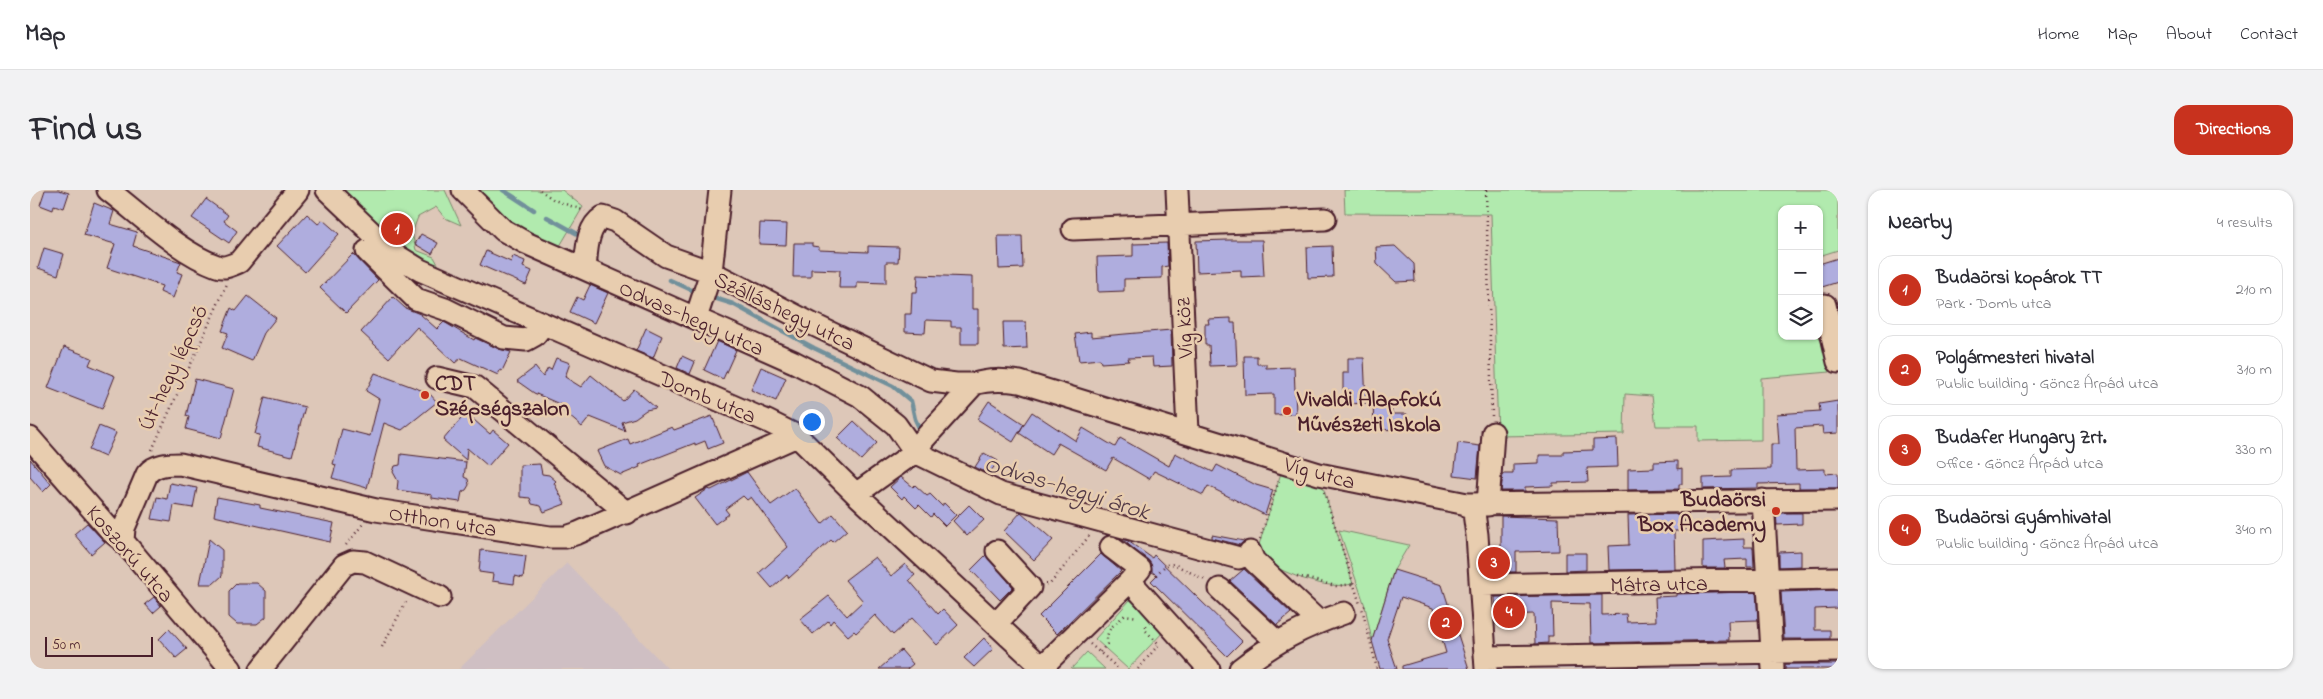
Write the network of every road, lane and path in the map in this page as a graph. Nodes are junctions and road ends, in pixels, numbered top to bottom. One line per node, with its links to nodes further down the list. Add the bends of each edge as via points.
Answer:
1 (108, 190): 2 (street, via 190,253 218,267 229,267 239,262)
2 (298, 190)
3 (327, 190): 19 (street, Domb utca, via 394,254 420,270)
4 (463, 190): 14 (street, Odvas-hegy utca, via 503,230)
5 (540, 190): 9 (path, via 554,200)
6 (720, 190): 15 (street)
7 (1177, 190): 11 (street, Víg köz)
8 (1486, 190): 24 (path)
9 (603, 217): 14 (street, via 596,221 588,238); 15 (street, Szálláshegy utca, via 616,221 666,256)
10 (1325, 219): 11 (street)
11 (1178, 224): 12 (street); 23 (street, Víg köz)
12 (1073, 230)
13 (367, 251): 19 (street, via 416,299 445,309 504,338 526,340 536,335)
14 (585, 269): 18 (street, Odvas-hegy utca)
15 (712, 272): 18 (street); 22 (street, Szálláshegy utca, via 931,381)
16 (229, 280): 29 (path, Út-hegy lépcső, via 152,446)
17 (1825, 305): 20 (street)
18 (696, 318): 27 (street, Odvas-hegy utca, via 860,396 896,424)
19 (543, 325): 25 (street, Domb utca)
20 (1838, 362)
21 (437, 378): 35 (street, via 475,387)
22 (974, 384): 23 (street, Víg utca, via 1000,380 1020,382); 27 (street)
23 (1188, 432): 28 (street, Víg utca)
24 (1493, 433): 34 (street)
25 (797, 436): 31 (street, Domb utca); 35 (street, Otthon utca)
26 (30, 438): 37 (street, Koszorú utca)
27 (915, 452): 31 (street); 36 (street, via 1001,494)
28 (1284, 463): 30 (street, Víg utca); 40 (path)
29 (153, 469): 35 (street, Otthon utca, via 166,464 180,464 376,510 550,536 566,537); 37 (street, via 144,478 124,528)
30 (1319, 474): 34 (street, Víg utca); 44 (path)
31 (856, 494): 53 (street, Domb utca)
32 (1763, 500): 33 (street, Víg utca); 34 (street, Víg utca); 43 (street)
33 (1838, 500)
34 (1477, 504): 47 (street, via 1474,513)
35 (627, 512)
36 (1102, 521): 40 (street); 48 (path, via 1050,584)
37 (123, 541): 64 (street, Koszorú utca)
38 (1111, 548): 46 (street, via 1140,569)
39 (997, 551): 48 (street)
40 (1249, 553): 52 (street)
41 (1293, 574): 44 (path, via 1336,586)
42 (1838, 578): 43 (street, Mátra utca)
43 (1769, 581): 47 (street, Mátra utca); 60 (street)
44 (1354, 584): 51 (path)
45 (414, 585): 50 (street); 57 (path); 62 (street, via 365,562 353,560 344,565)
46 (1134, 585): 49 (path, via 1174,564); 54 (street); 55 (street)
47 (1481, 585): 61 (street)
48 (1030, 587): 53 (street)
49 (1220, 589): 56 (street)
50 (440, 597)
51 (1357, 609): 52 (street); 69 (path)
52 (1319, 622): 56 (street)
53 (996, 624): 63 (street, Domb utca)
54 (1077, 632): 59 (path); 63 (street)
55 (1166, 636): 59 (path, via 1146,631 1144,621 1126,616 1109,629 1107,644); 66 (path); 67 (street)
56 (1277, 642): 68 (street)
57 (382, 647)
58 (1838, 651): 60 (street)
59 (1100, 652): 65 (path)
60 (1773, 661): 61 (street)
61 (1486, 663)
62 (268, 667)
63 (1043, 668)
64 (232, 669)
65 (1120, 669)
66 (1138, 669)
67 (1209, 669)
68 (1240, 669)
69 (1378, 669)

